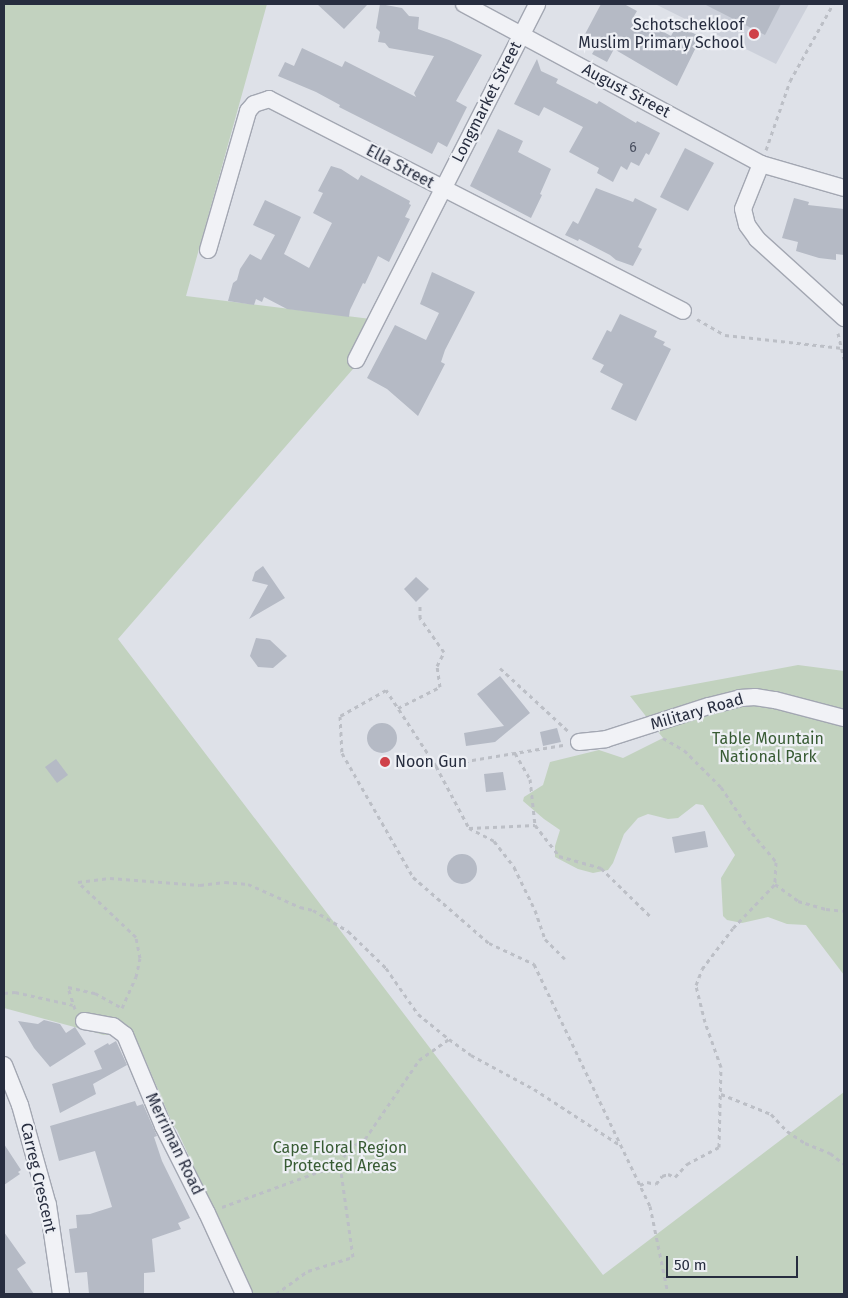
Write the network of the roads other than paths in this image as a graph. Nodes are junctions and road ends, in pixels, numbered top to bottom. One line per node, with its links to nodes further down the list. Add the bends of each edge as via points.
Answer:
1 (464, 4): 3 (street, August Street)
2 (537, 4): 3 (street, Longmarket Street)
3 (522, 34): 4 (street, August Street); 6 (street, Longmarket Street)
4 (761, 164): 5 (street, August Street); 9 (street, via 743,209 747,225 757,239)
5 (844, 188)
6 (442, 190): 7 (street, Ella Street, via 269,99 254,104 248,111); 8 (street, Ella Street); 10 (street, Longmarket Street)
7 (208, 250)
8 (683, 311)
9 (844, 318)
10 (356, 360)
11 (844, 718): 12 (street, Military Road, via 755,697 726,700 606,739)
12 (579, 742)
13 (84, 1021): 16 (street, Merriman Road, via 113,1026 125,1035 163,1126)
14 (4, 1065): 15 (street, Carreg Crescent, via 20,1105 48,1205)
15 (61, 1294)
16 (244, 1294)

